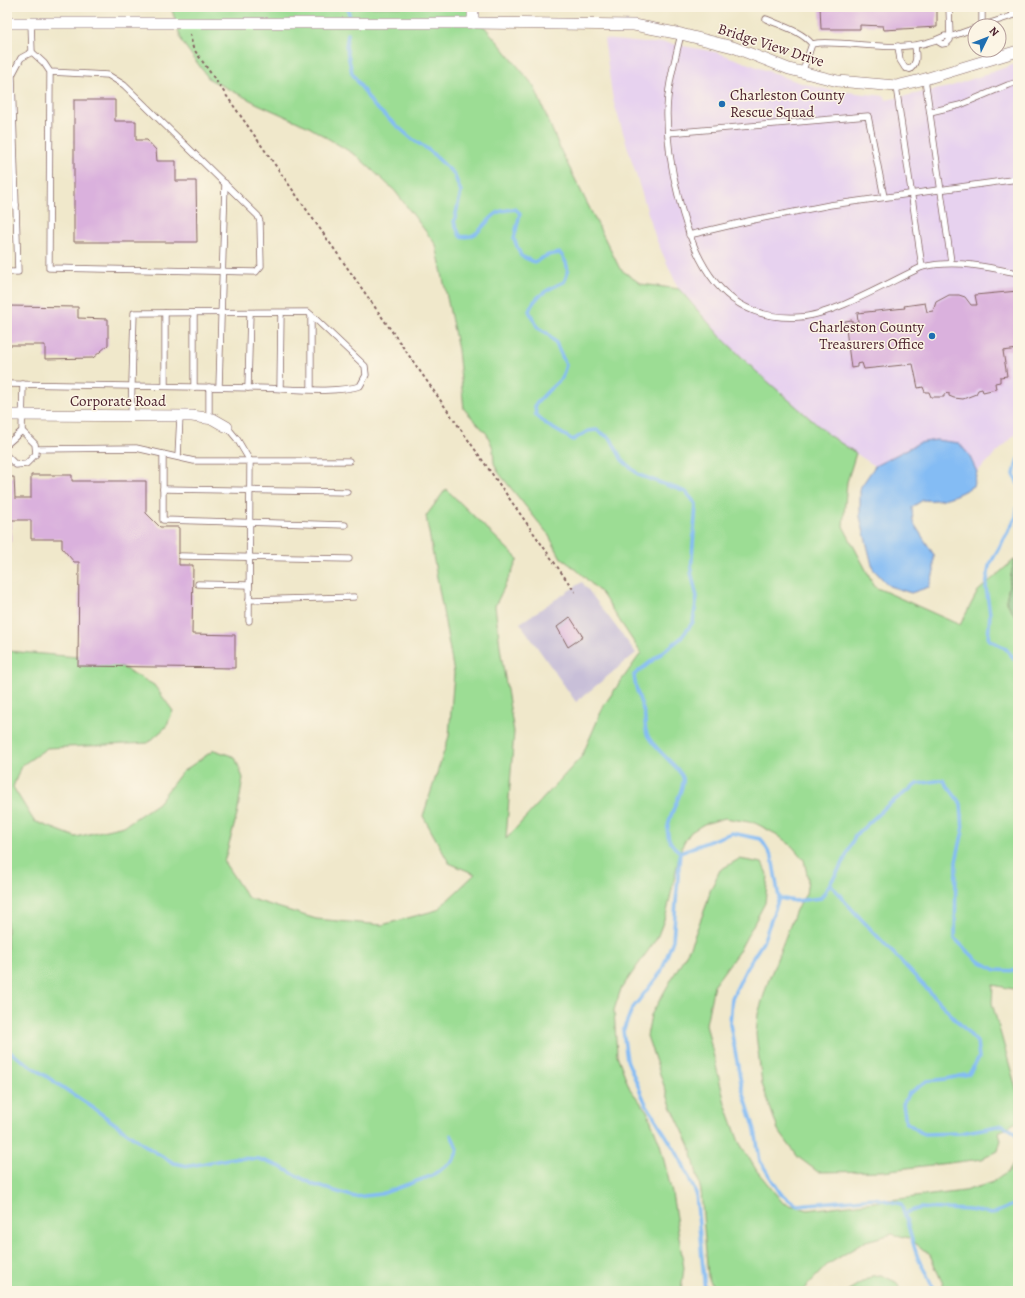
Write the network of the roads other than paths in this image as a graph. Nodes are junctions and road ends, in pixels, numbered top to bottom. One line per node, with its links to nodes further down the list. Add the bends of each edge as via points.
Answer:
1 (473, 7): 10 (street)
2 (949, 7): 13 (lane)
3 (982, 7): 6 (lane)
4 (1012, 7): 5 (lane)
5 (1016, 15)
6 (982, 18)
7 (766, 19): 14 (lane, via 807,38)
8 (7, 23): 9 (street, Bridge View Drive)
9 (31, 23): 10 (street, Bridge View Drive); 18 (lane)
10 (473, 23): 12 (street, Bridge View Drive, via 634,25)
11 (967, 31): 13 (lane)
12 (681, 34): 21 (street, Bridge View Drive, via 732,46); 28 (lane, via 671,78 667,114)
13 (950, 37): 16 (lane, via 945,36 937,41)
14 (812, 44): 15 (lane, via 824,42); 21 (lane)
15 (898, 46): 16 (lane); 19 (lane, via 901,64)
16 (915, 46): 19 (lane, via 916,60)
17 (1018, 51): 23 (street, Bridge View Drive)
18 (32, 52): 20 (lane); 22 (lane, via 21,58)
19 (910, 69): 24 (lane)
20 (50, 72): 30 (lane, via 108,75 124,85); 40 (lane, via 49,268)
21 (802, 73): 26 (street, Bridge View Drive, via 838,81)
22 (10, 75): 35 (lane)
23 (925, 80): 24 (street, Bridge View Drive); 27 (lane)
24 (911, 82): 26 (street, Bridge View Drive)
25 (1018, 82): 27 (lane, via 960,105)
26 (896, 86): 32 (lane)
27 (930, 112): 31 (lane)
28 (668, 134): 33 (lane, via 868,116); 36 (lane, via 669,159 685,228)
29 (1018, 179): 31 (lane)
30 (225, 183): 40 (lane); 40 (lane, via 258,216 261,266 256,272)
31 (941, 190): 32 (lane); 37 (lane)
32 (911, 192): 33 (lane); 38 (lane)
33 (884, 197): 36 (lane, via 753,220)
34 (7, 205): 35 (lane)
35 (16, 205): 39 (lane, via 18,272)
36 (689, 235): 38 (lane, via 702,263 720,289 737,303 754,312 775,317 800,317 823,313)
37 (952, 262): 38 (lane); 41 (lane)
38 (922, 267)
39 (7, 272)
40 (223, 272): 45 (lane)
41 (1018, 273)
42 (281, 312): 46 (lane); 47 (lane, via 308,312); 56 (lane)
43 (165, 313): 44 (lane); 50 (lane, via 134,313); 51 (lane)
44 (194, 313): 45 (lane); 52 (lane)
45 (222, 313): 46 (lane); 54 (lane)
46 (250, 313): 55 (lane)
47 (312, 315): 57 (lane); 57 (lane, via 365,366 366,375 360,386 348,390)
48 (7, 384): 49 (lane)
49 (23, 384): 50 (lane); 59 (lane)
50 (133, 386): 51 (lane); 60 (lane)
51 (164, 386): 52 (lane)
52 (194, 387): 53 (lane)
53 (209, 387): 54 (lane); 62 (lane)
54 (219, 387): 55 (lane)
55 (248, 388): 56 (lane)
56 (280, 388): 57 (lane)
57 (311, 389)
58 (7, 415): 59 (street, Corporate Road)
59 (23, 415): 60 (street, Corporate Road); 64 (lane)
60 (131, 416): 61 (street, Corporate Road)
61 (180, 416): 62 (street, Corporate Road); 69 (lane)
62 (209, 419): 63 (street, Corporate Road)
63 (227, 426): 70 (lane)
64 (22, 432): 65 (lane); 66 (lane, via 35,444)
65 (7, 444)
66 (36, 449): 67 (lane, via 136,448); 68 (lane, via 36,454 26,464 16,464)
67 (163, 454): 69 (lane); 72 (lane)
68 (7, 456)
69 (178, 457): 70 (lane, via 194,461)
70 (250, 461): 71 (lane); 73 (lane)
71 (349, 462)
72 (163, 489): 73 (lane); 75 (lane, via 163,520)
73 (250, 490): 74 (lane); 75 (lane)
74 (347, 492)
75 (249, 521): 76 (lane); 78 (lane)
76 (345, 524)
77 (181, 556): 78 (lane)
78 (249, 558): 79 (lane); 81 (lane)
79 (349, 559)
80 (198, 584): 81 (lane)
81 (249, 584): 83 (lane)
82 (354, 597): 83 (lane)
83 (249, 600): 84 (lane)
84 (249, 621)

